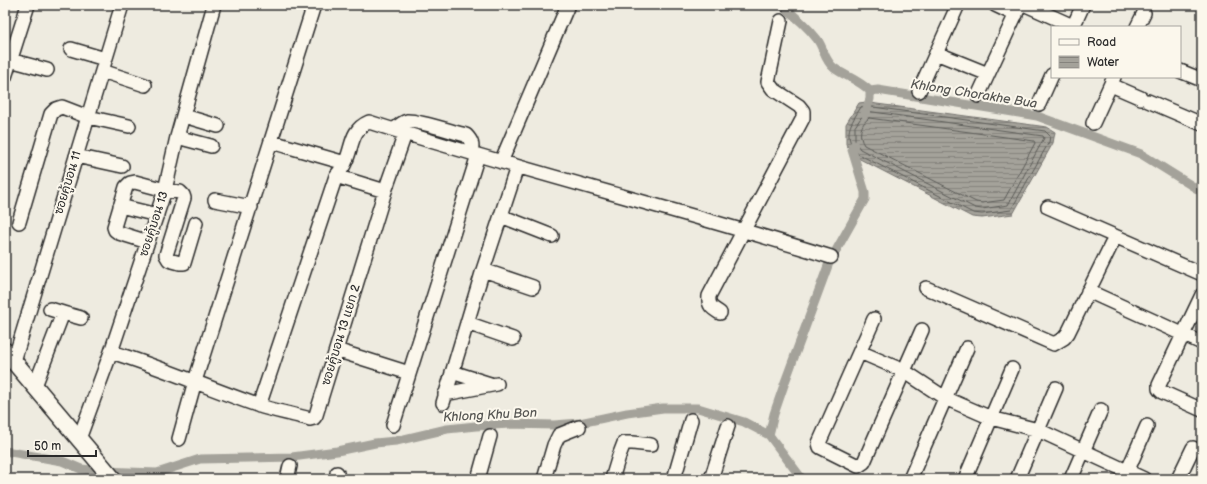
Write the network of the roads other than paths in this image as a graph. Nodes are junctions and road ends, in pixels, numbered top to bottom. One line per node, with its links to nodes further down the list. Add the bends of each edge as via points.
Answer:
1 (28, 5): 18 (street)
2 (122, 5): 19 (street, ซอยคู้บอน 11)
3 (214, 5): 31 (street, ซอยคู้บอน 13)
4 (314, 5): 39 (street)
5 (568, 5): 43 (street)
6 (995, 5): 10 (street)
7 (1026, 5): 13 (street)
8 (1083, 5): 14 (street)
9 (957, 7): 17 (street)
10 (1018, 10): 22 (street)
11 (1144, 13): 15 (street)
12 (782, 21): 58 (street, via 768,82 773,89 799,106 803,111 803,118)
13 (1072, 26)
14 (1074, 26)
15 (1138, 26)
16 (71, 49): 19 (street)
17 (936, 53): 22 (street); 28 (street)
18 (10, 60): 20 (street); 23 (street)
19 (103, 65): 27 (street); 32 (street, ซอยคู้บอน 11)
20 (47, 70)
21 (1181, 71): 25 (street)
22 (988, 74): 29 (street)
23 (5, 77)
24 (1051, 77): 30 (street)
25 (1202, 80)
26 (1113, 81): 33 (street); 34 (street, via 1144,100)
27 (144, 85)
28 (919, 91)
29 (978, 96)
30 (1039, 104)
31 (184, 116): 36 (street); 38 (street, ซอยคู้บอน 13)
32 (88, 117): 35 (street); 42 (street, ซอยคู้บอน 11); 56 (street, via 62,107 51,114)
33 (1093, 123)
34 (1202, 124)
35 (129, 126)
36 (218, 126)
37 (400, 132): 41 (street, via 402,123 408,121 466,135 471,140); 44 (street, via 368,122 362,125 356,132); 49 (street, ซอยคู้บอน 13 แยก 2)
38 (177, 137): 40 (street); 48 (street, ซอยคู้บอน 13)
39 (272, 142): 44 (street); 52 (street)
40 (211, 146)
41 (475, 154): 43 (street); 87 (street)
42 (76, 156): 45 (street); 83 (street, ซอยคู้บอน 11)
43 (501, 162): 46 (street)
44 (345, 163): 47 (street)
45 (122, 166)
46 (517, 167): 55 (street); 58 (street)
47 (336, 176): 49 (street); 92 (street)
48 (165, 190): 51 (street, via 130,183 126,187); 54 (street, ซอยคู้บอน 13); 57 (street, via 180,192 184,198 166,255 169,260 184,263)
49 (385, 191): 80 (street, ซอยคู้บอน 13 แยก 2)
50 (215, 200): 52 (street)
51 (120, 206): 54 (street); 61 (street, via 115,230)
52 (251, 207): 88 (street)
53 (1048, 207): 60 (street)
54 (157, 215): 61 (street, ซอยคู้บอน 13)
55 (501, 216): 59 (street); 63 (street)
56 (19, 222)
57 (196, 223)
58 (743, 230): 62 (street); 71 (street, via 709,296 710,306)
59 (552, 236)
60 (1116, 237): 64 (street); 67 (street)
61 (148, 242): 81 (street, ซอยคู้บอน 13)
62 (831, 257)
63 (483, 270): 65 (street); 74 (street)
64 (1202, 274)
65 (533, 287)
66 (926, 288): 67 (street, via 1054,344 1064,338)
67 (1088, 292): 76 (street)
68 (1202, 295): 76 (street)
69 (50, 309): 70 (street)
70 (63, 313): 72 (street); 89 (street)
71 (720, 313)
72 (81, 318)
73 (874, 319): 82 (street)
74 (467, 323): 77 (street); 86 (street)
75 (922, 330): 85 (street)
76 (1184, 334): 78 (street); 94 (street, via 1158,385 1162,392)
77 (513, 339)
78 (1202, 343)
79 (967, 348): 91 (street)
80 (336, 350): 87 (street); 92 (street, ซอยคู้บอน 13 แยก 2, via 314,418)
81 (111, 352): 88 (street, ซอยคู้บอน 13 แยก 2); 103 (street, ซอยคู้บอน 13)
82 (860, 352): 85 (street); 85 (street, via 819,443 820,447 858,466 864,462)
83 (9, 356): 89 (main road)
84 (1012, 369): 95 (street)
85 (904, 371): 91 (street)
86 (452, 372): 86 (street, via 444,398 494,384)
87 (409, 373): 97 (street)
88 (195, 381): 92 (street, ซอยคู้บอน 13 แยก 2); 104 (street)
89 (35, 386): 103 (main road)
90 (1056, 388): 101 (street)
91 (945, 398): 95 (street); 117 (street)
92 (259, 406)
93 (1101, 410): 107 (street)
94 (1202, 410)
95 (991, 418): 101 (street); 118 (street)
96 (691, 420): 115 (street)
97 (393, 425)
98 (728, 426): 116 (street)
99 (1147, 426): 109 (street)
100 (579, 427): 113 (street, via 559,435)
101 (1038, 430): 107 (street); 119 (street)
102 (490, 436): 112 (street)
103 (79, 439): 110 (main road)
104 (179, 439)
105 (651, 445): 114 (street, via 624,443)
106 (1192, 448): 122 (street)
107 (1083, 450): 109 (street); 120 (street)
108 (290, 466): 111 (street)
109 (1125, 475): 121 (street)
110 (113, 479)
111 (287, 479)
112 (478, 479)
113 (544, 479)
114 (612, 479)
115 (674, 479)
116 (712, 479)
117 (910, 479)
118 (965, 479)
119 (1017, 479)
120 (1071, 479)
121 (1144, 479)
122 (1178, 479)

